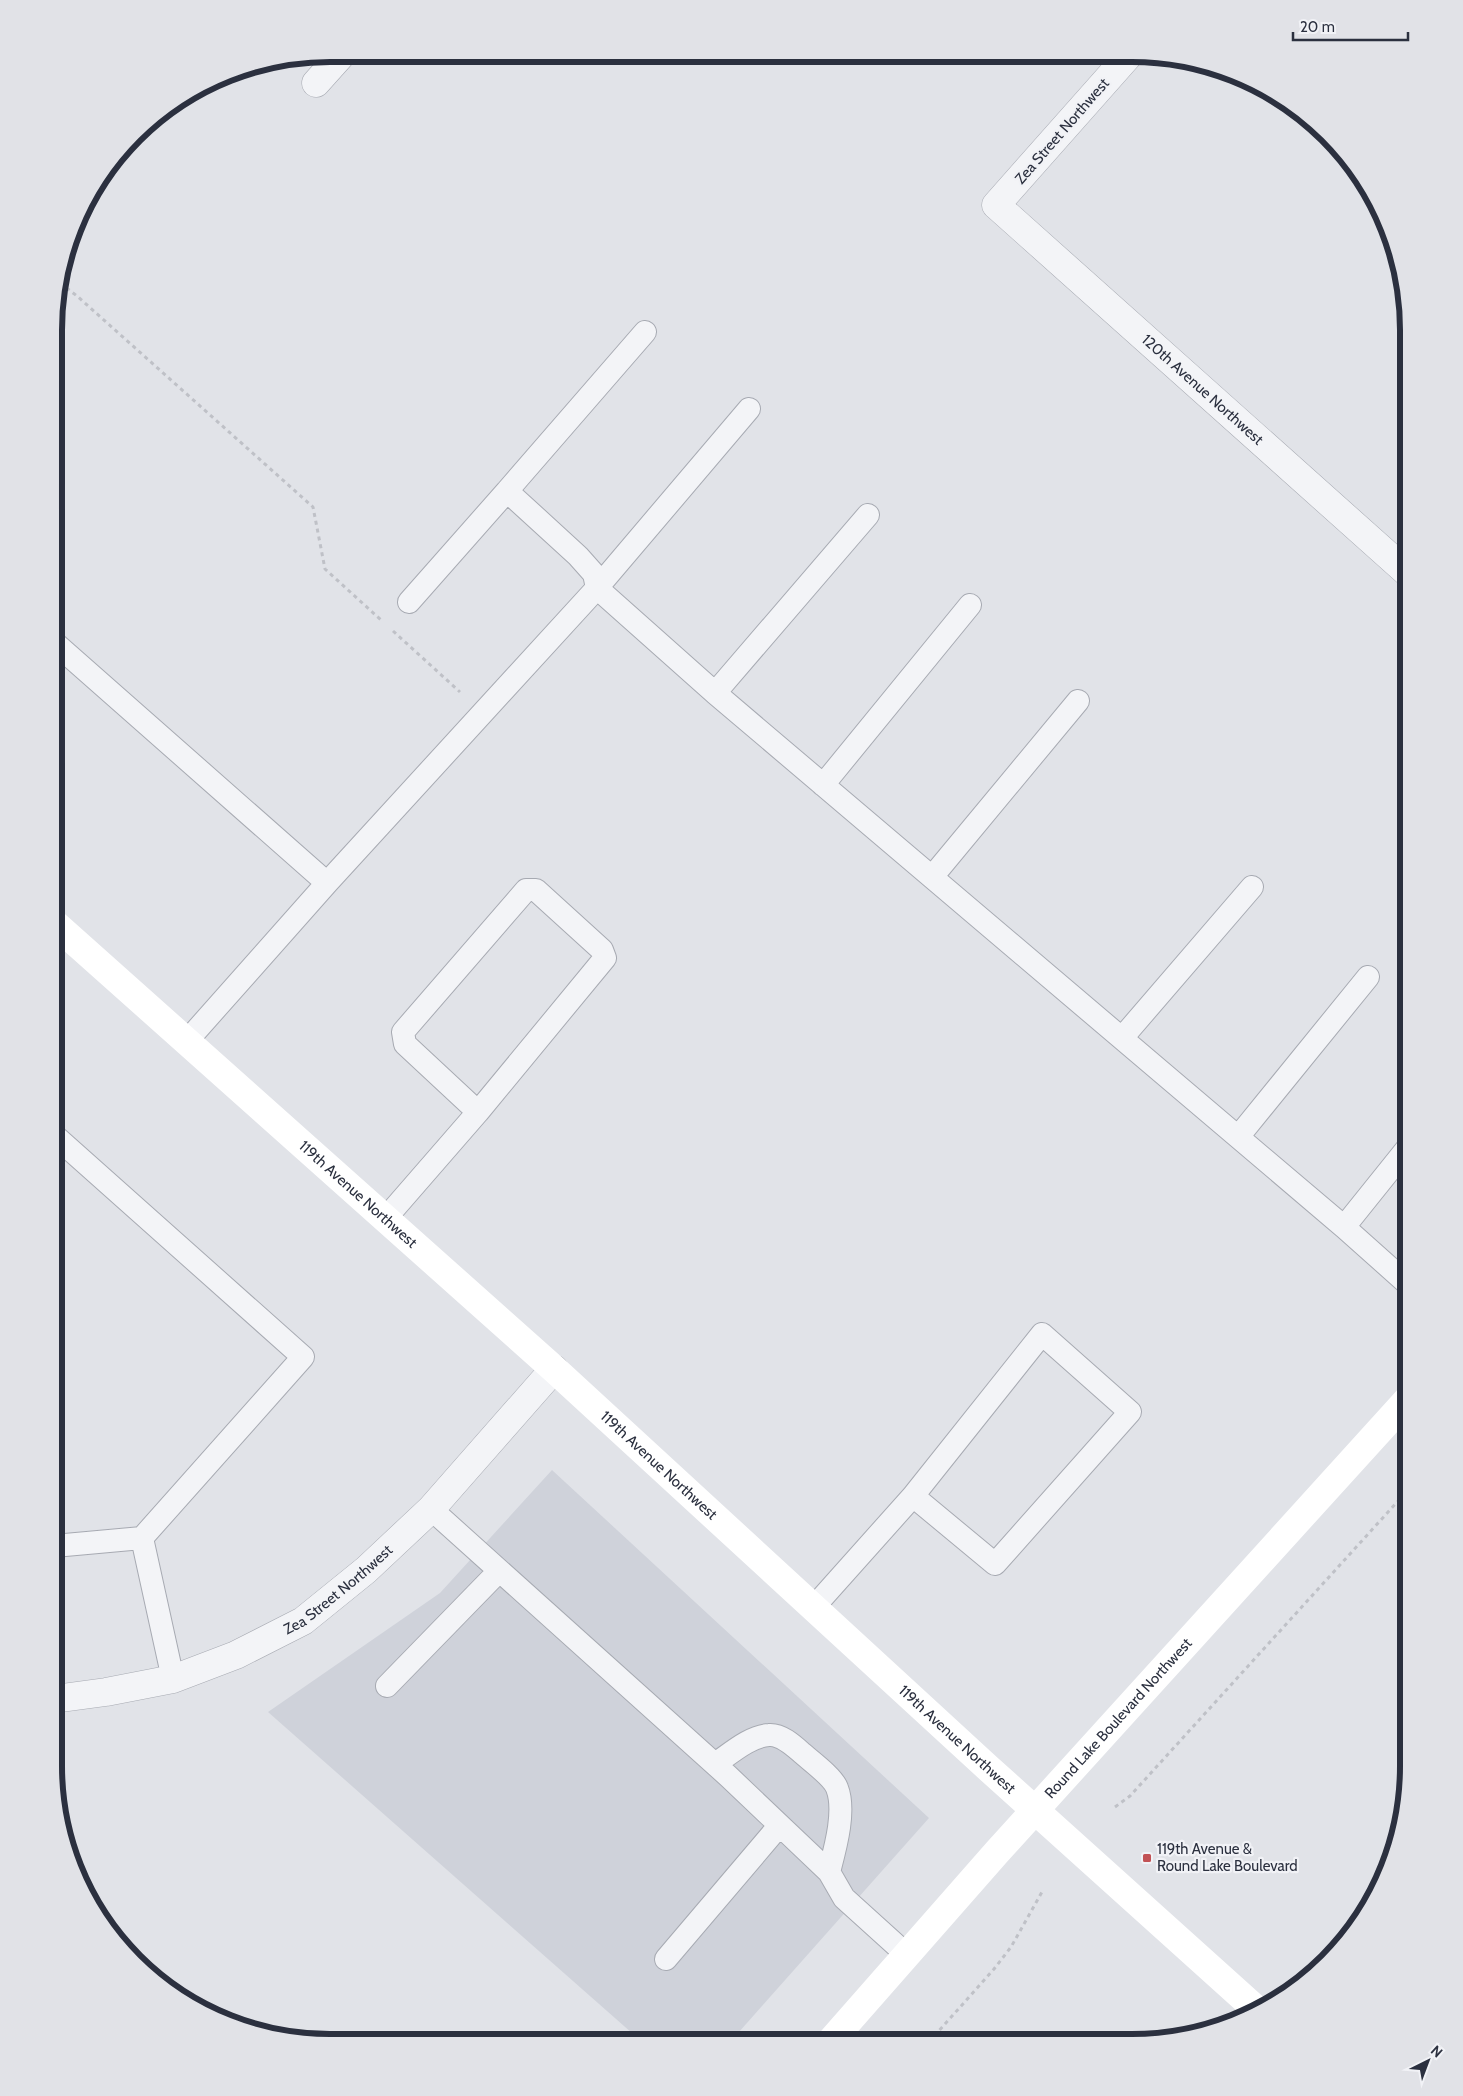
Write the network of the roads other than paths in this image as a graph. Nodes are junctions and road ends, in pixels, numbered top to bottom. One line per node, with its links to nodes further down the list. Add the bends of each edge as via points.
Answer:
1 (335, 62): 3 (street)
2 (1123, 62): 4 (street, Zea Street Northwest)
3 (316, 83)
4 (996, 206): 9 (street, 120th Avenue Northwest)
5 (645, 332): 7 (lane)
6 (749, 409): 10 (lane)
7 (507, 490): 10 (lane, via 578,556 594,574); 11 (lane)
8 (868, 515): 14 (lane)
9 (1400, 566)
10 (597, 588): 14 (lane); 18 (lane)
11 (409, 602)
12 (970, 605): 16 (lane)
13 (62, 649): 18 (lane)
14 (715, 693): 16 (lane)
15 (1078, 701): 17 (lane)
16 (823, 785): 17 (lane)
17 (932, 877): 22 (lane)
18 (328, 883): 23 (lane)
19 (1252, 886): 22 (lane)
20 (62, 930): 23 (street, 119th Avenue Northwest)
21 (1368, 977): 25 (lane)
22 (1122, 1038): 25 (lane)
23 (186, 1042): 28 (street, 119th Avenue Northwest)
24 (478, 1112): 24 (lane, via 605,958 602,950 536,890 526,890 403,1032 405,1044); 28 (lane)
25 (1238, 1137): 29 (lane)
26 (62, 1142): 35 (lane, via 303,1357)
27 (1400, 1157): 29 (lane)
28 (385, 1219): 31 (street, 119th Avenue Northwest)
29 (1344, 1227): 30 (lane)
30 (1400, 1277)
31 (554, 1369): 34 (street, Zea Street Northwest); 38 (street, 119th Avenue Northwest)
32 (1400, 1408): 43 (street, Round Lake Boulevard Northwest)
33 (913, 1496): 33 (lane, via 1042,1334 1130,1412 995,1564); 38 (lane)
34 (431, 1509): 37 (lane); 39 (street, Zea Street Northwest, via 366,1570 303,1621 236,1655)
35 (142, 1538): 36 (lane); 39 (lane)
36 (62, 1545)
37 (499, 1571): 40 (lane); 42 (lane)
38 (813, 1608): 43 (street, 119th Avenue Northwest)
39 (173, 1679): 41 (street, Zea Street Northwest)
40 (387, 1686)
41 (62, 1698)
42 (714, 1764): 44 (lane); 45 (lane, via 758,1737 770,1734 790,1742 821,1769 837,1787 840,1809)
43 (1036, 1811): 46 (street, Round Lake Boulevard Northwest); 48 (street, 119th Avenue Northwest)
44 (779, 1826): 45 (lane); 47 (lane)
45 (829, 1872): 46 (lane, via 844,1898)
46 (907, 1955): 49 (street, Round Lake Boulevard Northwest)
47 (666, 1959)
48 (1251, 2006)
49 (837, 2034)

